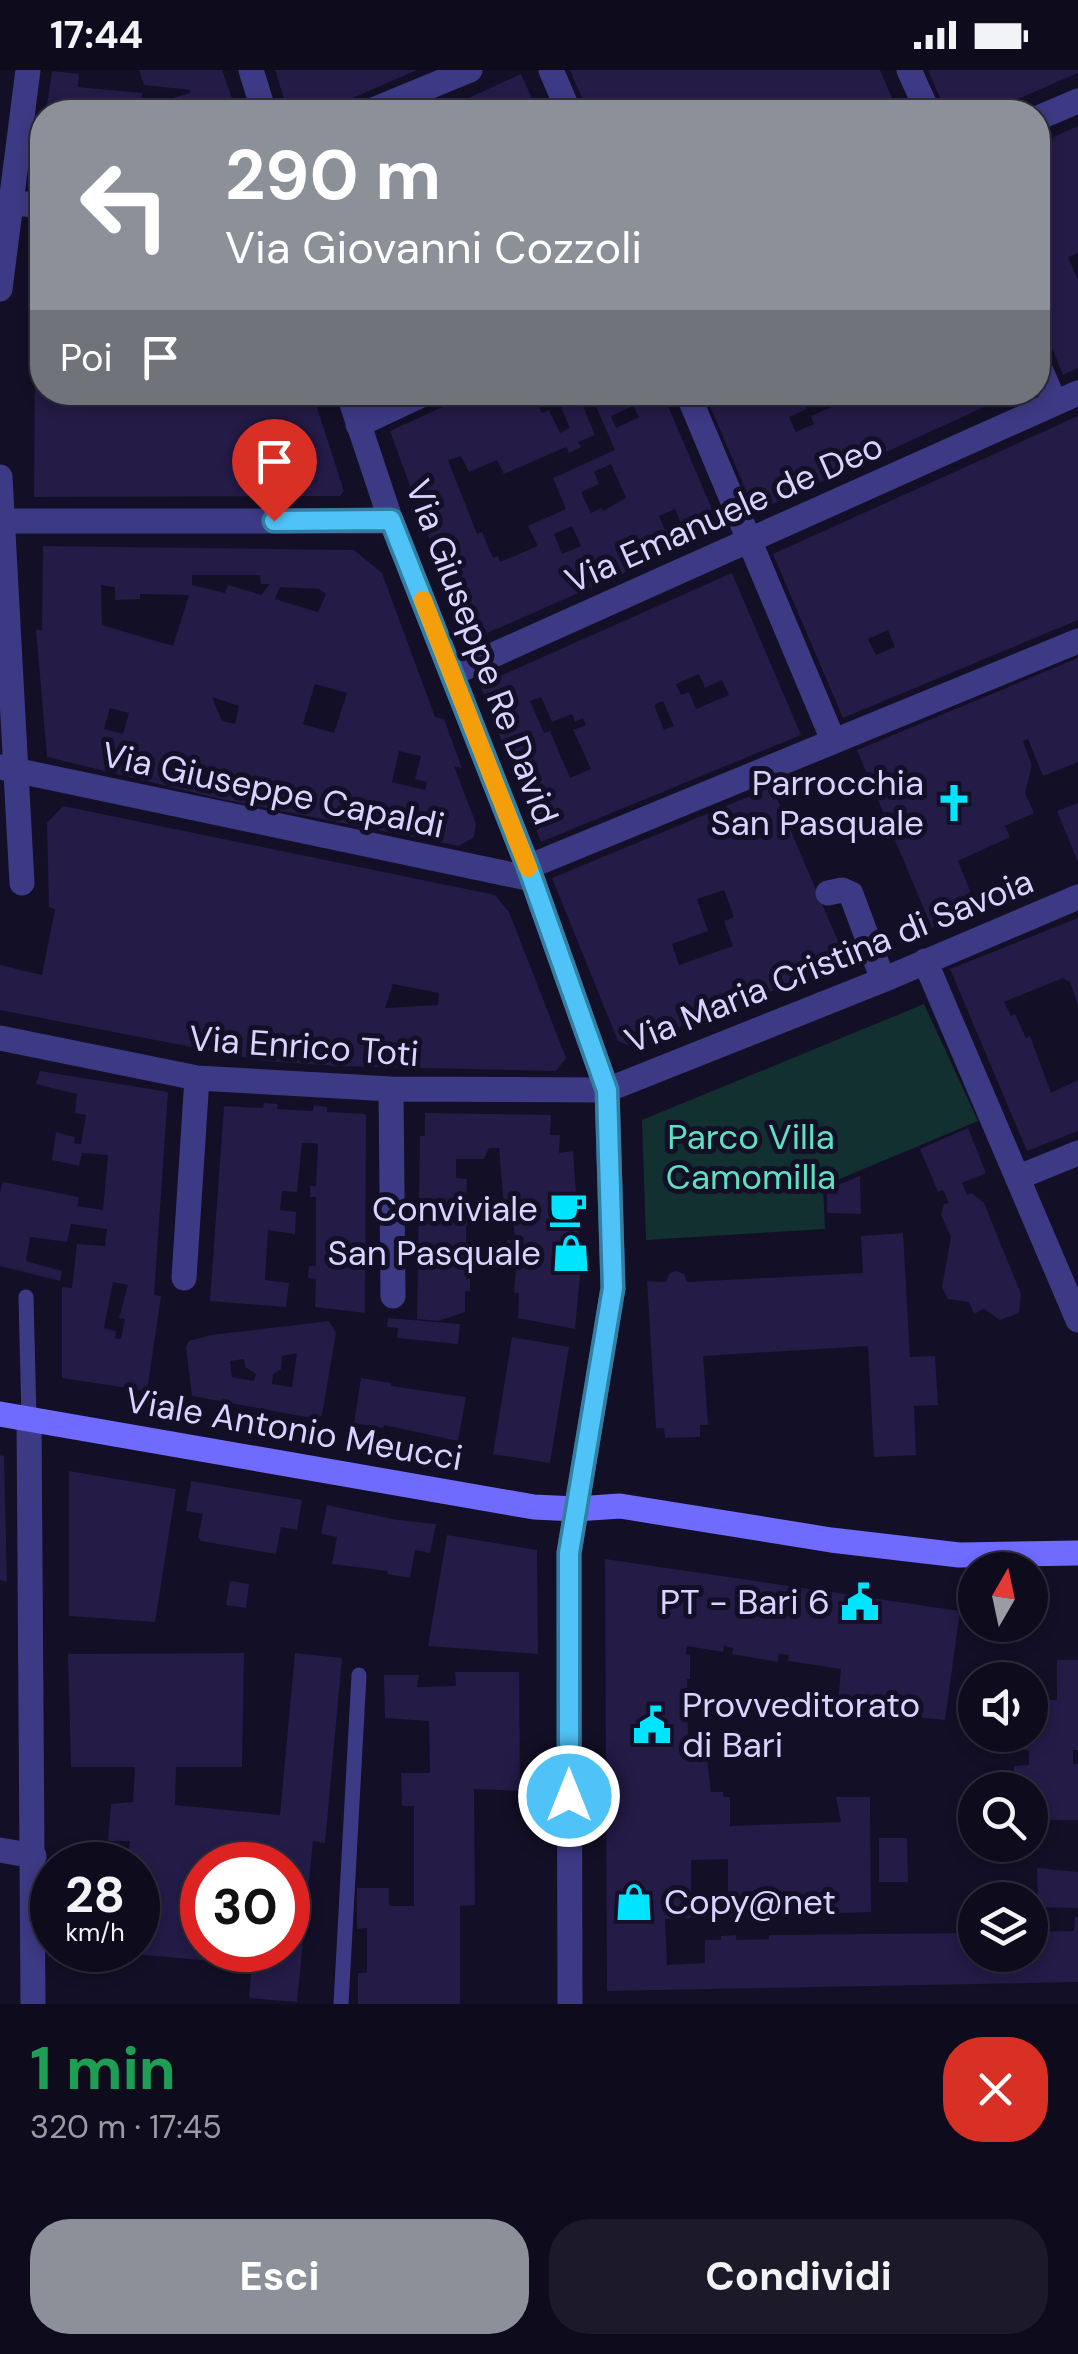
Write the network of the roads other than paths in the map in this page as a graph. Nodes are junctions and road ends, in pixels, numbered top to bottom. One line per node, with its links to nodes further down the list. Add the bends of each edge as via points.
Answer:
1 (28, 70): 12 (street)
2 (250, 70): 6 (street)
3 (470, 70): 7 (street)
4 (551, 70): 8 (street)
5 (909, 70): 9 (street)
6 (260, 100)
7 (397, 100)
8 (564, 100)
9 (923, 100)
10 (1078, 101): 11 (street)
11 (1050, 113)
12 (10, 202): 13 (street); 14 (street)
13 (30, 204)
14 (0, 289)
15 (1050, 379): 16 (street)
16 (1066, 398): 24 (street, Via Emanuele de Deo)
17 (352, 405): 20 (street, Via Giuseppe Re David)
18 (400, 405): 20 (street)
19 (692, 405): 24 (street)
20 (358, 424): 22 (street, Via Giuseppe Re David)
21 (0, 478): 23 (street)
22 (391, 520): 23 (street); 26 (street, Via Giuseppe Re David)
23 (2, 521): 28 (street)
24 (749, 540): 26 (street, Via Emanuele de Deo); 27 (street)
25 (1078, 641): 27 (street)
26 (452, 673): 29 (street, Via Giuseppe Re David)
27 (833, 740): 29 (street)
28 (9, 770): 29 (street, Via Giuseppe Capaldi); 30 (street)
29 (530, 873): 38 (street, Via Giuseppe Re David)
30 (22, 883)
31 (828, 893): 34 (street, via 851,894)
32 (1078, 897): 33 (street, Via Maria Cristina di Savoia)
33 (925, 961): 34 (street, Via Maria Cristina di Savoia); 40 (street)
34 (883, 980): 38 (street, Via Maria Cristina di Savoia)
35 (0, 1038): 36 (street, Via Enrico Toti)
36 (197, 1078): 37 (street, Via Enrico Toti); 41 (street)
37 (392, 1088): 38 (street, Via Enrico Toti); 42 (street)
38 (607, 1090): 47 (street, Via Giuseppe Re David, via 613,1288)
39 (1078, 1153): 40 (street)
40 (1019, 1177): 44 (street)
41 (184, 1278)
42 (393, 1296)
43 (26, 1297): 46 (lane)
44 (1078, 1320)
45 (0, 1414): 46 (main road, Viale Antonio Meucci)
46 (29, 1418): 47 (main road, Viale Antonio Meucci); 50 (street)
47 (576, 1509): 48 (main road, Viale Antonio Meucci, via 620,1506 959,1555); 56 (street, Via Giuseppe Re David, via 569,1553)
48 (1078, 1553)
49 (359, 1675): 55 (lane)
50 (34, 1842)
51 (0, 1850): 52 (street)
52 (30, 1855)
53 (32, 1972): 54 (street)
54 (32, 2004)
55 (341, 2004)
56 (570, 2004)

